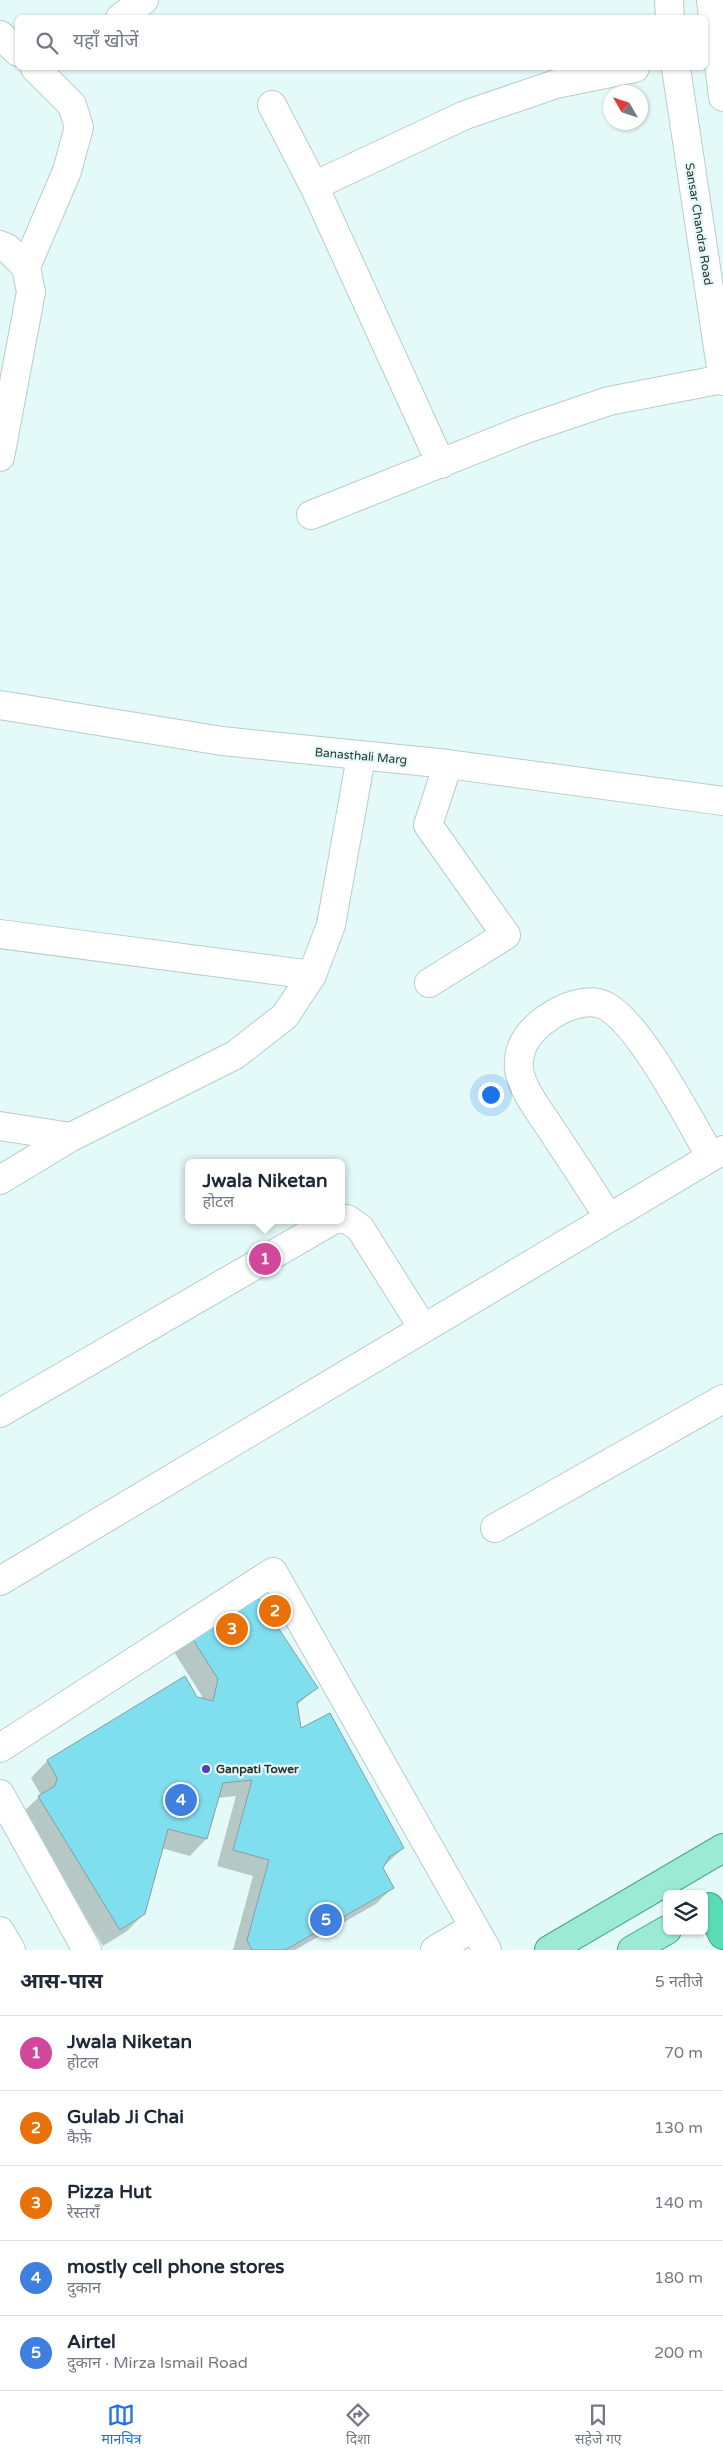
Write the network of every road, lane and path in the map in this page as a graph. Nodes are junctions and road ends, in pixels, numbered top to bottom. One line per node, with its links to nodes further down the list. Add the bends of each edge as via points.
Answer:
1 (144, 0): 4 (street)
2 (669, 0): 5 (street)
3 (711, 0): 11 (street)
4 (124, 15)
5 (670, 15)
6 (0, 35): 7 (street)
7 (15, 49)
8 (43, 70): 15 (street, via 72,105 79,127 67,172)
9 (625, 70): 13 (street, via 556,84 465,115)
10 (676, 70): 16 (street, Sansar Chandra Road)
11 (723, 97)
12 (272, 105): 13 (street)
13 (314, 186): 18 (street)
14 (0, 245): 15 (street)
15 (26, 267): 17 (street, via 31,292)
16 (723, 380): 18 (street, via 609,401 526,429)
17 (0, 457)
18 (442, 464): 19 (street)
19 (311, 515)
20 (0, 705): 21 (street, Banasthali Marg, via 222,741)
21 (361, 757): 22 (street, Banasthali Marg); 25 (street, via 331,925)
22 (448, 764): 23 (street, Banasthali Marg); 26 (street, via 428,825 506,935)
23 (723, 801)
24 (0, 934): 25 (street)
25 (312, 975): 28 (street, via 285,1016 235,1055)
26 (429, 983)
27 (0, 1126): 28 (street)
28 (71, 1137): 30 (street)
29 (717, 1153): 32 (street); 32 (street, via 626,1022 605,1005 583,1002 555,1012 533,1028 521,1048 520,1070 530,1095)
30 (0, 1180)
31 (345, 1218): 34 (street, via 360,1228)
32 (609, 1218): 34 (street)
33 (326, 1224): 36 (street)
34 (423, 1328): 38 (street)
35 (723, 1399): 37 (street)
36 (0, 1413)
37 (495, 1528)
38 (0, 1581)
39 (0, 1748): 43 (street, via 273,1572)
40 (0, 1794): 48 (street)
41 (723, 1848): 51 (main road)
42 (712, 1905): 46 (highway)
43 (474, 1927): 49 (street); 50 (street)
44 (0, 1932): 47 (street)
45 (663, 1932): 52 (main road)
46 (723, 1935)
47 (11, 1950)
48 (87, 1950)
49 (435, 1950)
50 (487, 1950)
51 (549, 1950)
52 (632, 1950)

